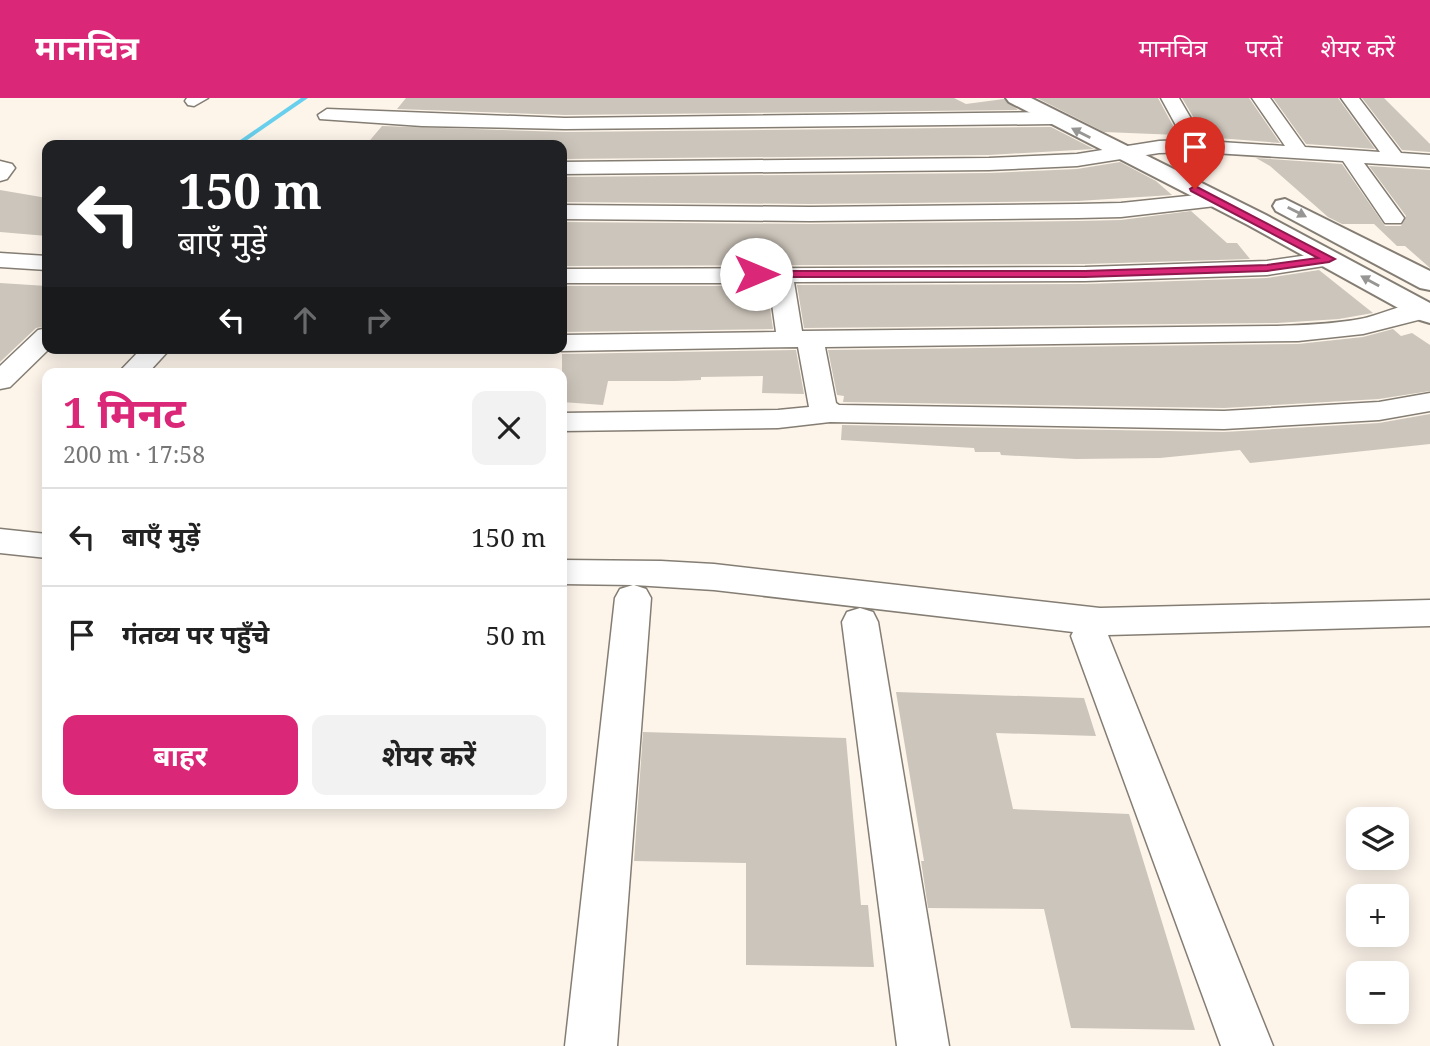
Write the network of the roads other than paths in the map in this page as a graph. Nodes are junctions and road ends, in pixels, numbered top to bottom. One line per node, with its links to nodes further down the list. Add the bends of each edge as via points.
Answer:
1 (436, 98): 11 (street)
2 (1016, 98): 9 (main road)
3 (1170, 98): 15 (street)
4 (1261, 98): 18 (street)
5 (1350, 98): 20 (street)
6 (916, 104): 12 (street)
7 (721, 106): 13 (street)
8 (821, 106): 14 (street)
9 (1056, 108): 12 (street); 16 (main road); 17 (main road, one-way to 9)
10 (327, 115): 11 (street)
11 (421, 121): 13 (street, via 519,116)
12 (943, 122): 14 (street)
13 (737, 123): 14 (street)
14 (838, 123)
15 (1197, 146): 16 (street); 18 (street)
16 (1159, 147): 17 (street); 25 (main road)
17 (1121, 152): 23 (street, via 1077,160 989,164); 25 (main road)
18 (1299, 152): 19 (street)
19 (1349, 156): 20 (street); 28 (street)
20 (1395, 159): 21 (street)
21 (1430, 161)
22 (0, 167): 24 (street, via 5,168)
23 (567, 168)
24 (0, 175)
25 (1224, 190): 27 (street, via 1121,210); 29 (main road)
26 (1266, 198): 34 (main road, one-way to 34)
27 (567, 212)
28 (1393, 218)
29 (1329, 259): 32 (street, via 1267,268 1099,274); 35 (main road, one-way to 29)
30 (4, 263): 31 (street)
31 (42, 263)
32 (780, 274): 33 (street); 36 (street)
33 (567, 276)
34 (1430, 282)
35 (1428, 313): 36 (street, via 1387,318 1382,324 1364,327 1270,335)
36 (800, 338): 38 (street); 43 (street, via 822,405)
37 (42, 341): 41 (street)
38 (567, 343)
39 (152, 354): 40 (street)
40 (137, 368)
41 (0, 381)
42 (1430, 402): 43 (street, via 1379,411 1224,420)
43 (830, 413): 44 (street, via 778,419)
44 (567, 422)
45 (0, 541): 46 (street)
46 (42, 545)
47 (567, 572): 49 (street, via 715,576 1100,622)
48 (633, 598): 52 (street)
49 (1430, 613)
50 (860, 622): 53 (street)
51 (1090, 636): 54 (street)
52 (591, 1046)
53 (923, 1046)
54 (1247, 1046)

